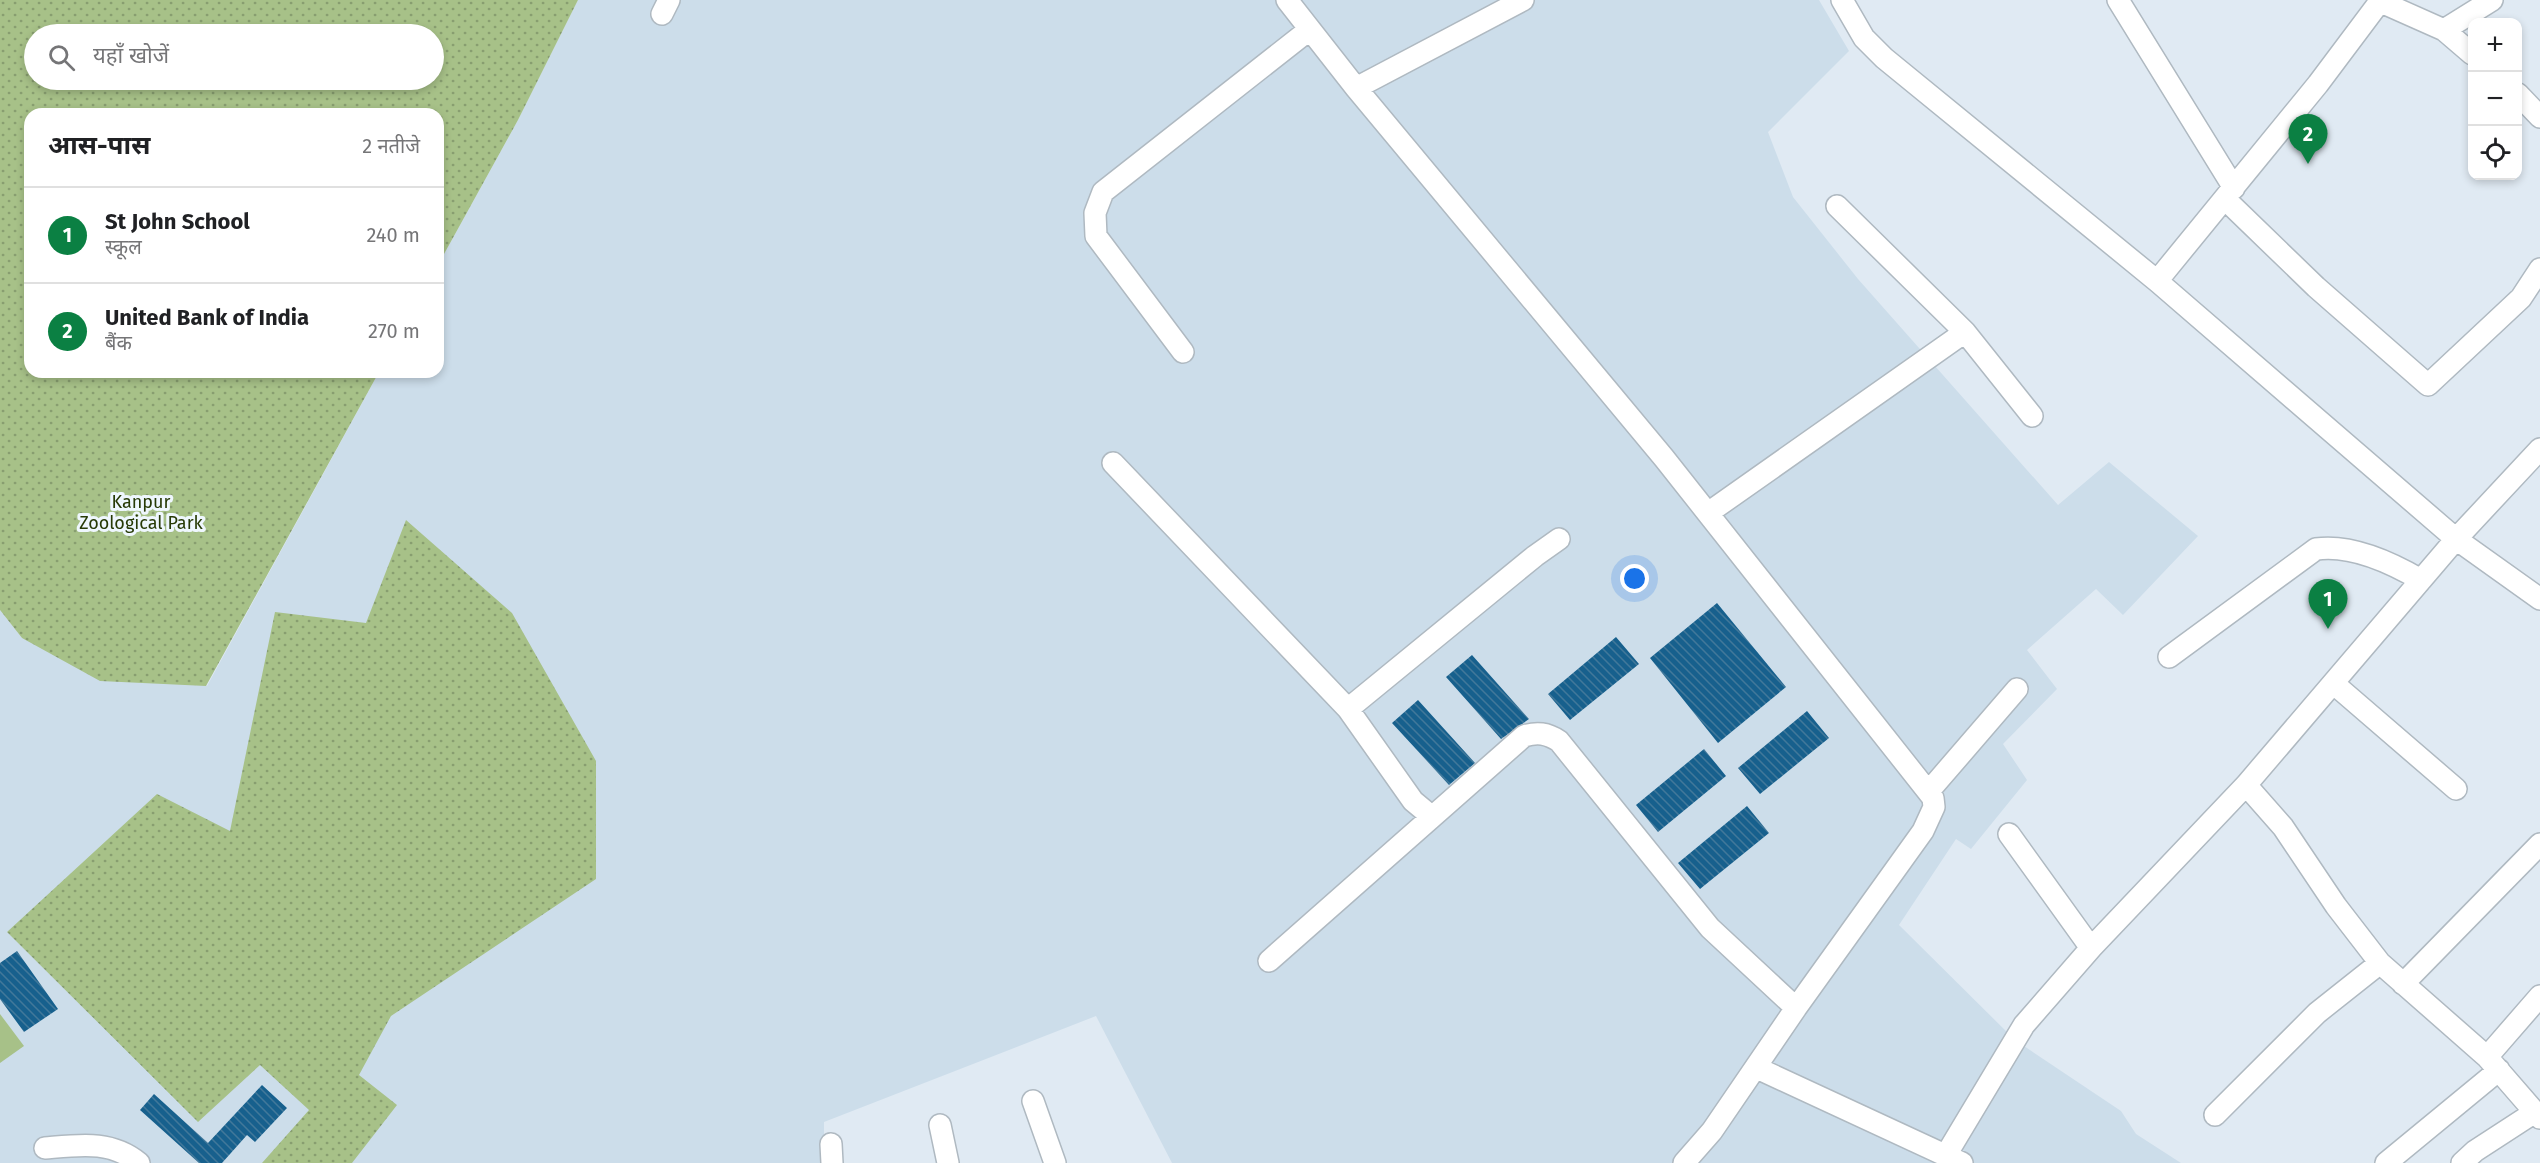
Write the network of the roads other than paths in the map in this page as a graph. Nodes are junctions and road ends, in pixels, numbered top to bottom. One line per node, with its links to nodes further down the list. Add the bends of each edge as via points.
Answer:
1 (1287, 0): 7 (street)
2 (1522, 0): 10 (street)
3 (1842, 0): 16 (street, via 1864,38 1884,58)
4 (2492, 0): 8 (street)
5 (2122, 1): 13 (street)
6 (2381, 1): 8 (street); 13 (street)
7 (1309, 30): 10 (street); 18 (street, via 1103,192 1095,213 1096,236)
8 (2444, 30): 9 (street)
9 (2468, 51)
10 (1356, 88): 22 (street)
11 (2522, 98): 12 (street)
12 (2540, 117)
13 (2229, 193): 15 (street, via 2316,287 2428,385 2521,298); 16 (street)
14 (1837, 206): 17 (street)
15 (2540, 269)
16 (2157, 281): 24 (street)
17 (1965, 332): 19 (street); 22 (street)
18 (1183, 352)
19 (2032, 416)
20 (2540, 449): 24 (street)
21 (1113, 463): 30 (street)
22 (1708, 513): 33 (street)
23 (1559, 539): 30 (street)
24 (2456, 539): 25 (street); 26 (street)
25 (2421, 580): 27 (street, via 2394,565 2329,547 2316,549); 28 (street)
26 (2540, 600)
27 (2169, 657)
28 (2333, 683): 31 (street); 32 (street)
29 (2017, 689): 33 (street)
30 (1348, 709): 34 (street, via 1413,801)
31 (2246, 785): 37 (street); 39 (street, via 2283,826)
32 (2456, 789)
33 (1929, 791): 42 (street, via 1934,807 1923,831)
34 (1431, 816): 38 (street); 42 (street, via 1524,736 1535,732 1550,735 1559,741 1710,928)
35 (2009, 834): 37 (street)
36 (2540, 844): 40 (street)
37 (2091, 948): 50 (street, via 2024,1025)
38 (1269, 960)
39 (2380, 963): 40 (street); 46 (street, via 2317,1013)
40 (2403, 984): 43 (street)
41 (2540, 996): 43 (street)
42 (1796, 1008): 44 (street)
43 (2493, 1063): 47 (street); 55 (street)
44 (1756, 1068): 50 (street); 54 (street)
45 (1033, 1101): 53 (street)
46 (2215, 1115)
47 (2537, 1115): 56 (street, via 2475,1151)
48 (940, 1125): 52 (street)
49 (45, 1148): 51 (street, via 95,1144 119,1150)
50 (1954, 1159)
51 (139, 1163)
52 (948, 1163)
53 (1055, 1163)
54 (1684, 1163)
55 (2386, 1163)
56 (2462, 1163)

